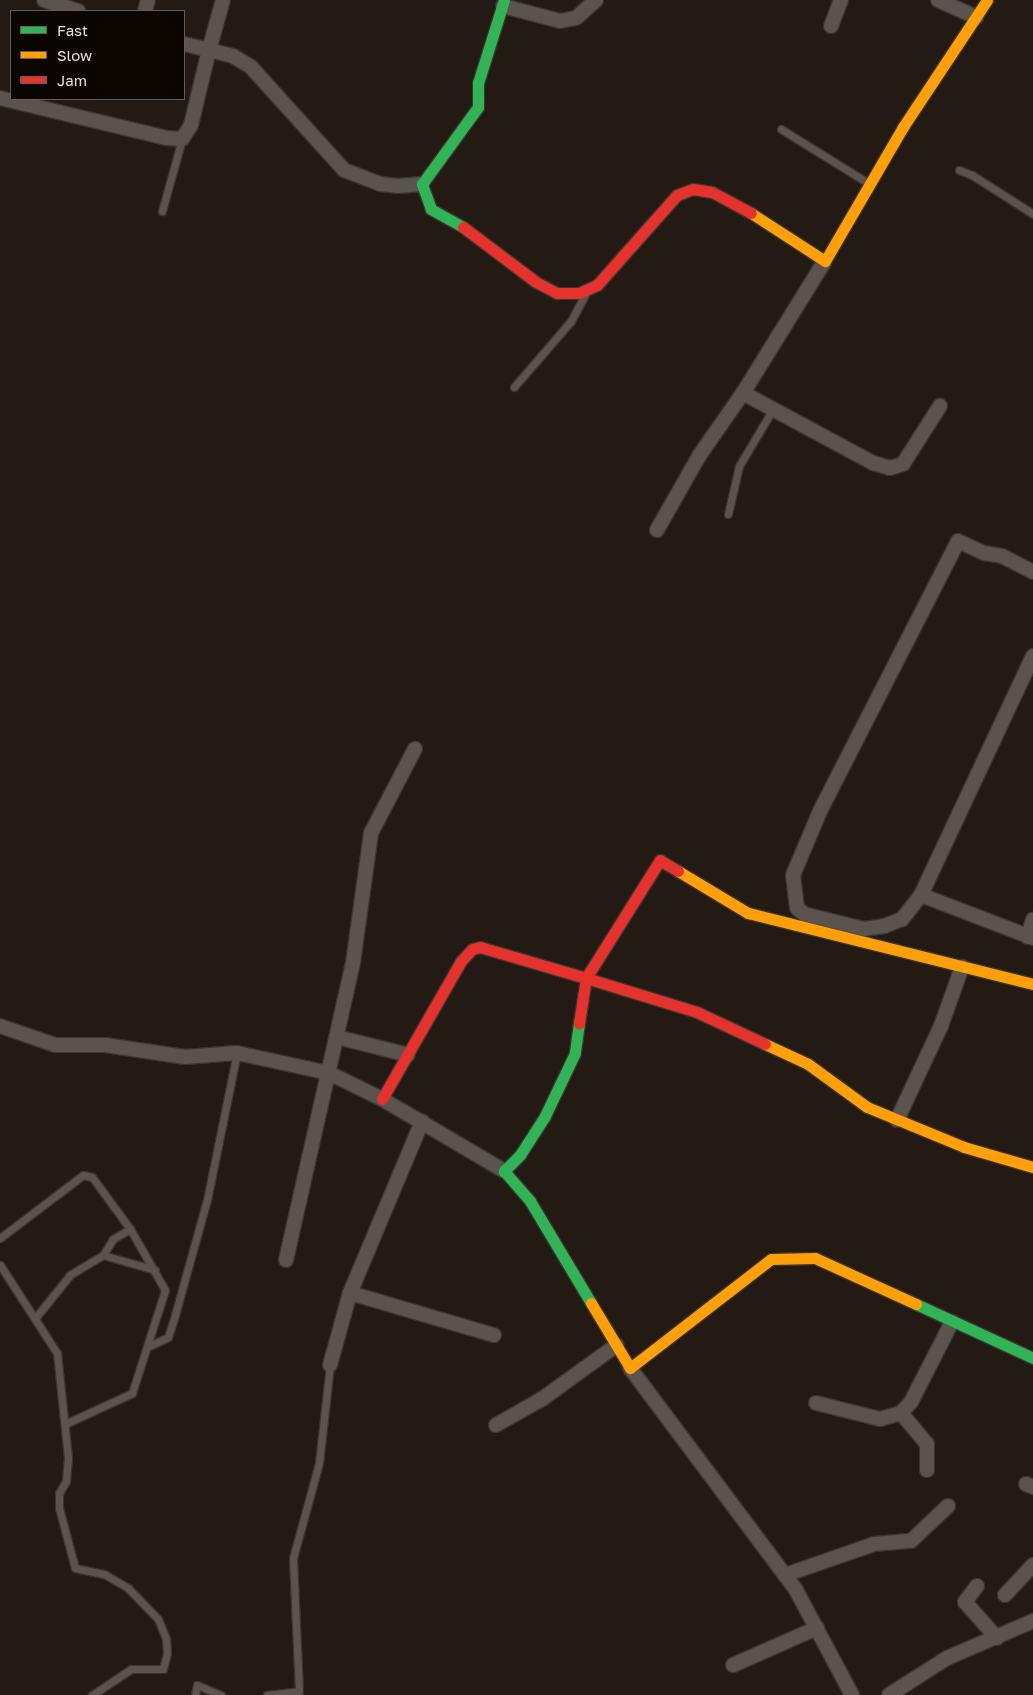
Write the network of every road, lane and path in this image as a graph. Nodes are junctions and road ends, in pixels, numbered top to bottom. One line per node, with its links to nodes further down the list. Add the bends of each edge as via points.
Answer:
1 (223, 0): 12 (street)
2 (596, 0): 7 (street, via 576,18 560,21)
3 (841, 0): 10 (street)
4 (938, 0): 9 (street)
5 (987, 0): 9 (street)
6 (47, 1): 8 (street)
7 (504, 3): 17 (street, via 478,83 478,107)
8 (75, 10)
9 (976, 17): 18 (street, via 903,126)
10 (832, 26)
11 (185, 44): 12 (street)
12 (209, 50): 15 (street, via 191,125); 17 (street, via 233,56 251,67 344,170 380,184)
13 (0, 98): 15 (street)
14 (781, 129): 18 (lane)
15 (182, 139): 19 (lane)
16 (959, 170): 20 (lane)
17 (422, 184): 22 (street, via 431,210 455,221 536,282 557,293 579,293)
18 (870, 184): 21 (street)
19 (162, 211)
20 (1033, 214)
21 (825, 261): 22 (street, via 746,210 712,192 693,189 677,195 598,285); 24 (street)
22 (588, 289): 23 (lane, via 571,321)
23 (514, 387)
24 (743, 393): 26 (street); 28 (street, via 699,456)
25 (940, 406): 26 (street, via 903,464 890,468 873,463)
26 (773, 409): 27 (lane, via 738,466)
27 (728, 514)
28 (657, 530)
29 (1033, 572): 34 (street, via 1013,561 958,541 820,810 793,875 797,908 804,914 864,929 885,926 902,918)
30 (1033, 656): 31 (street)
31 (1019, 691): 32 (street); 34 (street)
32 (1033, 695)
33 (415, 749): 41 (street, via 370,833 353,963)
34 (921, 895): 36 (street)
35 (1033, 920): 36 (street)
36 (1030, 938)
37 (962, 967): 38 (street, via 748,913 660,860); 39 (street); 46 (street, via 941,1026)
38 (586, 978): 43 (street, via 480,948 472,949 461,960); 46 (street, via 697,1012 808,1064 867,1107); 49 (street, via 576,1053 545,1116 520,1155)
39 (1033, 984)
40 (0, 1026): 42 (street, via 55,1044 105,1045 185,1057)
41 (337, 1037): 43 (street); 44 (street)
42 (237, 1053): 44 (street); 61 (lane, via 207,1200 175,1315 168,1337)
43 (408, 1055): 45 (street)
44 (329, 1073): 45 (street); 53 (street)
45 (382, 1099): 47 (street)
46 (897, 1120): 48 (street, via 964,1147)
47 (422, 1122): 49 (street); 56 (street)
48 (1033, 1167)
49 (504, 1171): 60 (street, via 530,1201)
50 (130, 1229): 51 (lane, via 92,1177 83,1175); 52 (lane, via 113,1239); 55 (lane)
51 (0, 1238)
52 (103, 1255): 55 (lane); 57 (lane, via 70,1275)
53 (286, 1260)
54 (0, 1265): 57 (lane)
55 (155, 1270): 61 (lane, via 165,1290)
56 (350, 1292): 59 (street); 63 (street)
57 (36, 1318): 67 (lane, via 57,1354)
58 (952, 1322): 62 (street); 64 (street, via 815,1258 771,1258); 66 (street, via 911,1402)
59 (494, 1335)
60 (617, 1345): 64 (street); 68 (street, via 542,1399)
61 (148, 1347): 67 (lane, via 132,1393)
62 (1033, 1358)
63 (330, 1364): 82 (lane, via 319,1463 293,1558 300,1691)
64 (630, 1368): 72 (street)
65 (816, 1404): 66 (street, via 880,1419)
66 (901, 1413): 69 (street, via 927,1444)
67 (64, 1424): 79 (lane, via 68,1458 66,1481 58,1493 59,1508 75,1568 104,1574 128,1588 158,1619 166,1639 163,1669 131,1669)
68 (496, 1425)
69 (927, 1470)
70 (948, 1506): 72 (street, via 910,1541 874,1544)
71 (1033, 1565): 74 (street)
72 (785, 1575): 76 (street)
73 (977, 1586): 77 (street, via 965,1602)
74 (1005, 1595)
75 (1033, 1621): 77 (street)
76 (817, 1628): 78 (street); 83 (street)
77 (997, 1638): 84 (street, via 947,1658)
78 (733, 1666)
79 (92, 1695)
80 (195, 1695): 81 (lane, via 197,1685)
81 (221, 1695)
82 (267, 1695)
83 (852, 1695)
84 (890, 1695)

